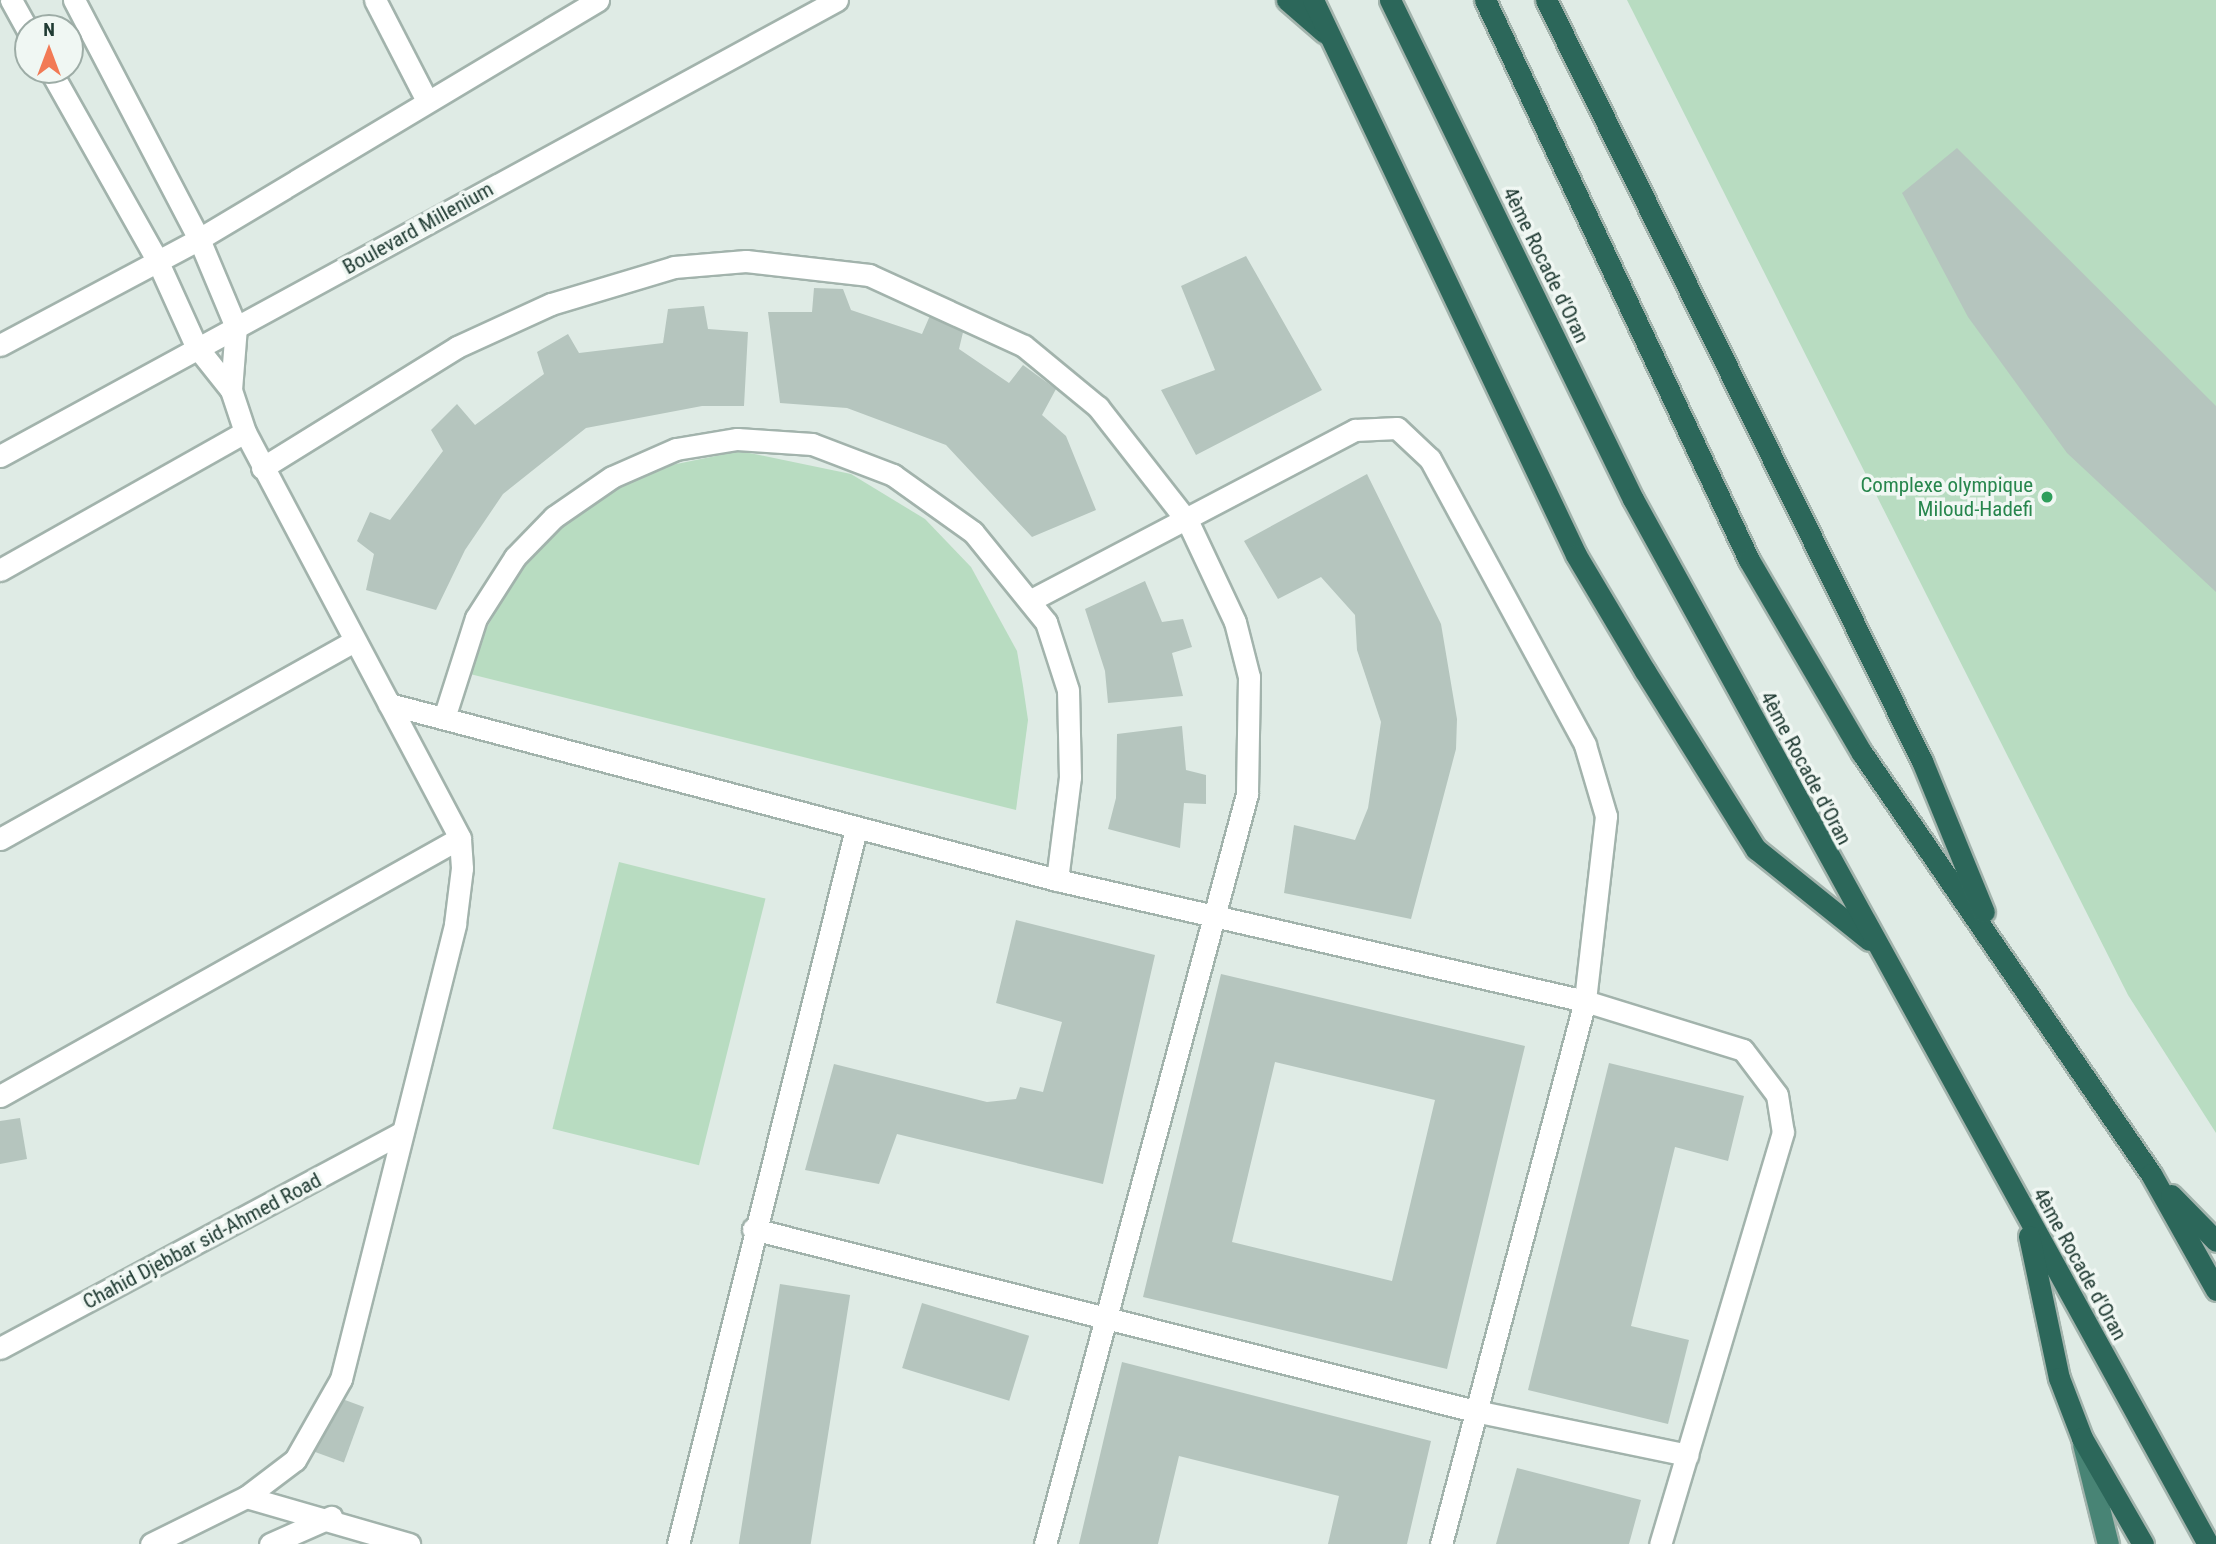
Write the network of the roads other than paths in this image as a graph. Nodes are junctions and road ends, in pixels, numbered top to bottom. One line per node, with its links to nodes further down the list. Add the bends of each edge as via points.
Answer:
1 (74, 0): 13 (street)
2 (375, 0): 12 (street)
3 (598, 0): 12 (street)
4 (837, 0): 15 (street, Boulevard Millenium)
5 (1287, 0): 10 (highway)
6 (1313, 0): 10 (highway)
7 (1390, 0): 33 (highway, 4ème Rocade d'Oran, via 1633,499)
8 (1485, 0): 34 (highway, via 1749,560 1861,753)
9 (1546, 0): 34 (highway, via 1922,761)
10 (1336, 43): 33 (highway, via 1517,434 1638,659 1756,849)
11 (58, 84): 14 (street)
12 (426, 99): 13 (street)
13 (199, 239): 14 (street); 15 (street)
14 (157, 260): 16 (street); 17 (street)
15 (236, 327): 17 (street, Boulevard Millenium); 18 (street)
16 (0, 345)
17 (196, 346): 18 (street); 20 (street, Boulevard Millenium)
18 (231, 390): 19 (street)
19 (245, 432): 21 (street); 23 (street)
20 (0, 456)
21 (262, 468): 22 (street, via 457,347 551,304 674,267 746,261 835,266 912,289 1024,346 1098,407); 25 (street)
22 (1188, 522): 24 (street); 32 (street, via 1235,622 1249,677 1248,794); 35 (street, via 1355,430 1397,428 1430,459 1566,701 1602,789 1602,882)
23 (0, 570)
24 (1033, 599): 27 (street, via 973,532 893,475 812,444 737,439 676,449 612,477 554,517 515,558 477,618); 31 (street, via 1068,690 1070,777)
25 (355, 641): 26 (street); 30 (street)
26 (389, 704): 27 (street); 29 (street)
27 (444, 718): 28 (street)
28 (856, 829): 31 (street); 40 (street)
29 (460, 838): 36 (street); 37 (street, via 455,924)
30 (0, 839)
31 (1057, 880): 32 (street)
32 (1215, 913): 35 (street); 43 (street)
33 (1878, 946): 39 (highway, 4ème Rocade d'Oran)
34 (1999, 950): 38 (highway)
35 (1586, 1002): 45 (street); 47 (street, via 1743,1050 1763,1070 1784,1119 1778,1160)
36 (0, 1096)
37 (402, 1132): 44 (street, Chahid Djebbar sid-Ahmed Road); 48 (street, via 341,1379 295,1461)
38 (2151, 1174): 41 (highway); 42 (highway)
39 (2025, 1217): 46 (highway, via 2048,1339); 59 (highway, 4ème Rocade d'Oran)
40 (753, 1229): 43 (street); 53 (street)
41 (2216, 1241)
42 (2216, 1290)
43 (1103, 1318): 45 (street); 54 (street)
44 (0, 1348)
45 (1475, 1411): 47 (street); 55 (street)
46 (2081, 1438): 57 (highway); 58 (highway)
47 (1688, 1455): 56 (street)
48 (246, 1497): 49 (street); 50 (street)
49 (331, 1517): 51 (street); 52 (street)
50 (151, 1544)
51 (270, 1544)
52 (409, 1544)
53 (678, 1544)
54 (1045, 1544)
55 (1441, 1544)
56 (1660, 1544)
57 (2108, 1544)
58 (2143, 1544)
59 (2208, 1544)

